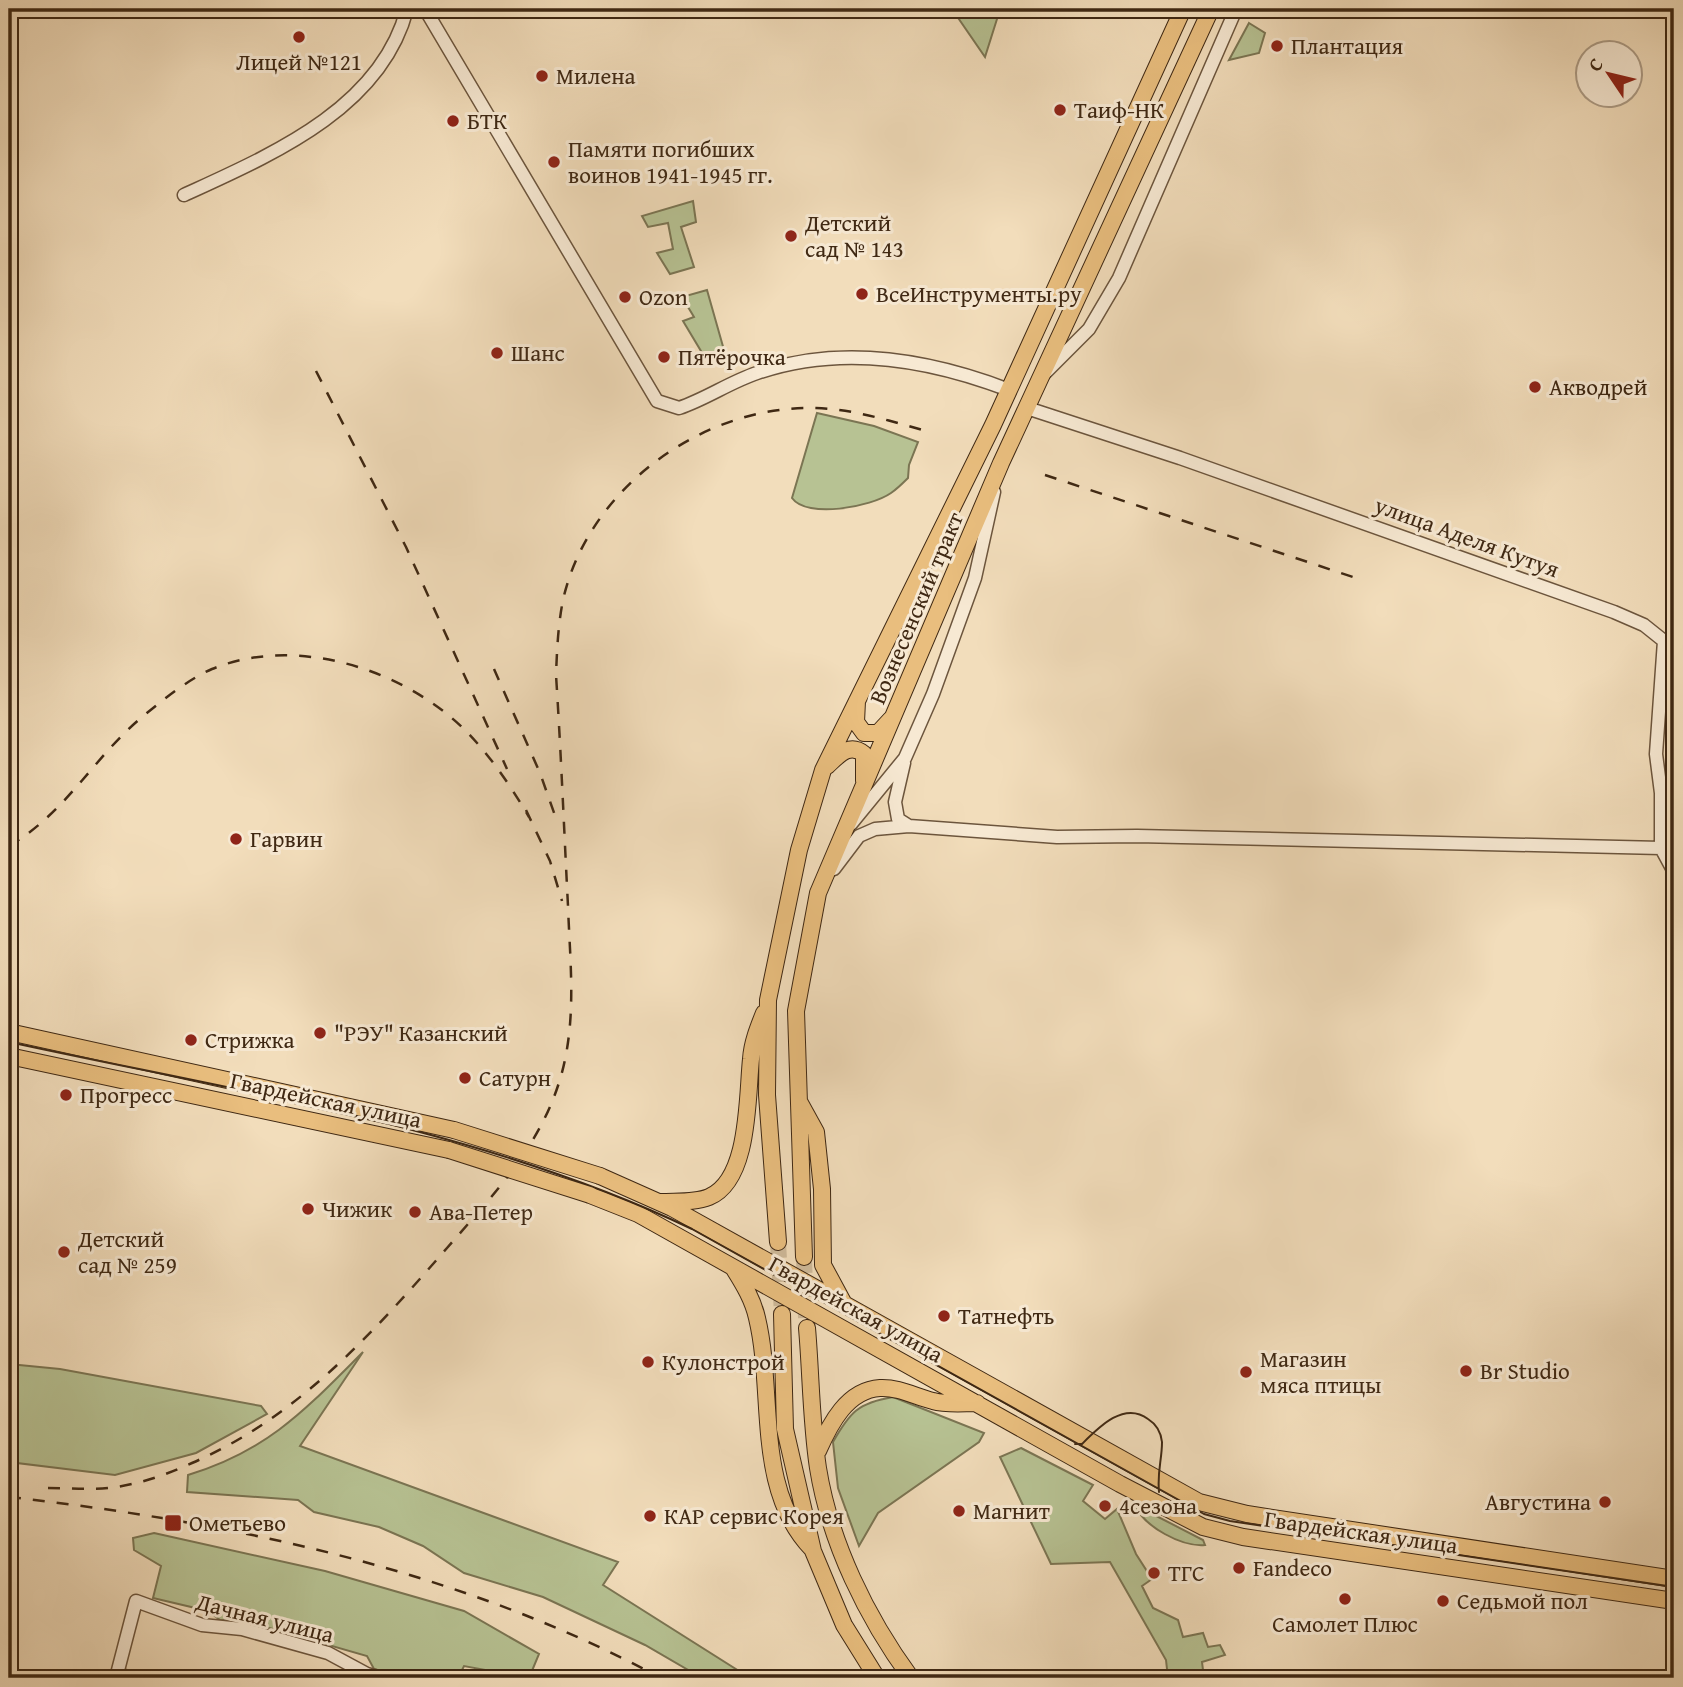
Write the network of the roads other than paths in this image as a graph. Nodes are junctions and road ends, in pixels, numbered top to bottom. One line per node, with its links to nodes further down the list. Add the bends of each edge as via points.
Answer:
1 (407, 9): 6 (street, via 396,44 376,75 340,108 259,161)
2 (425, 9): 8 (street, via 657,401 679,408 773,368 847,357 915,363)
3 (1183, 9): 8 (main road, Вознесенский тракт)
4 (1212, 9): 7 (main road, Вознесенский тракт)
5 (1236, 9): 7 (street, via 1119,278 1089,329)
6 (184, 195)
7 (1040, 378): 9 (main road, Вознесенский тракт)
8 (1009, 390): 12 (main road, Вознесенский тракт)
9 (1027, 408): 10 (main road, Вознесенский тракт); 11 (street, улица Аделя Кутуя, via 1614,612)
10 (1000, 463): 13 (main road, Вознесенский тракт); 14 (street, via 975,578)
11 (1669, 638): 19 (street, улица Аделя Кутуя, via 1656,754)
12 (857, 696): 13 (main road, via 856,722 869,735 887,726); 15 (main road, Вознесенский тракт)
13 (903, 699): 16 (main road, Вознесенский тракт)
14 (905, 758): 17 (street, via 895,802 898,819); 18 (street)
15 (823, 770): 16 (main road, via 841,753 859,750 864,754); 22 (main road, Вознесенский тракт, via 799,850)
16 (863, 790): 18 (main road, Вознесенский тракт)
17 (909, 826): 19 (street, via 1057,837); 21 (street, via 875,829 859,836)
18 (840, 838): 21 (main road, Вознесенский тракт)
19 (1661, 848): 20 (street, улица Аделя Кутуя)
20 (1674, 872)
21 (818, 893): 27 (main road, Вознесенский тракт, via 796,1011)
22 (768, 1000): 28 (main road, via 755,1035 747,1113 737,1164 729,1179 710,1197); 29 (main road, Вознесенский тракт, via 767,1095)
23 (9, 1032): 25 (main road, Гвардейская улица)
24 (9, 1056): 26 (main road, Гвардейская улица)
25 (140, 1060): 26 (main road); 28 (main road, Гвардейская улица, bridge, via 454,1130 600,1176)
26 (134, 1083): 31 (main road, Гвардейская улица, bridge, via 449,1150 638,1213)
27 (799, 1100): 30 (main road, Вознесенский тракт); 32 (main road, via 817,1132 823,1265)
28 (659, 1203): 32 (main road, Гвардейская улица)
29 (778, 1242)
30 (804, 1257)
31 (733, 1267): 35 (main road, Гвардейская улица); 38 (main road, via 757,1318 780,1493 792,1523)
32 (844, 1304): 37 (main road, Гвардейская улица, via 1199,1502)
33 (782, 1314): 38 (main road, via 785,1429)
34 (807, 1328): 36 (main road)
35 (979, 1403): 36 (main road, via 935,1402 899,1391 871,1391 838,1413); 39 (main road, Гвардейская улица, via 1203,1527)
36 (817, 1453): 47 (main road, via 827,1509 862,1604)
37 (1382, 1535): 39 (main road); 40 (main road, Гвардейская улица)
38 (814, 1551): 46 (main road, via 844,1625)
39 (1379, 1556): 41 (main road, Гвардейская улица)
40 (1674, 1579)
41 (1674, 1601)
42 (117, 1676): 43 (street, Дачная улица, via 136,1601 202,1625 242,1629 328,1653); 44 (street)
43 (366, 1676): 45 (street, Дачная улица)
44 (131, 1678)
45 (382, 1678)
46 (877, 1678)
47 (911, 1678)

